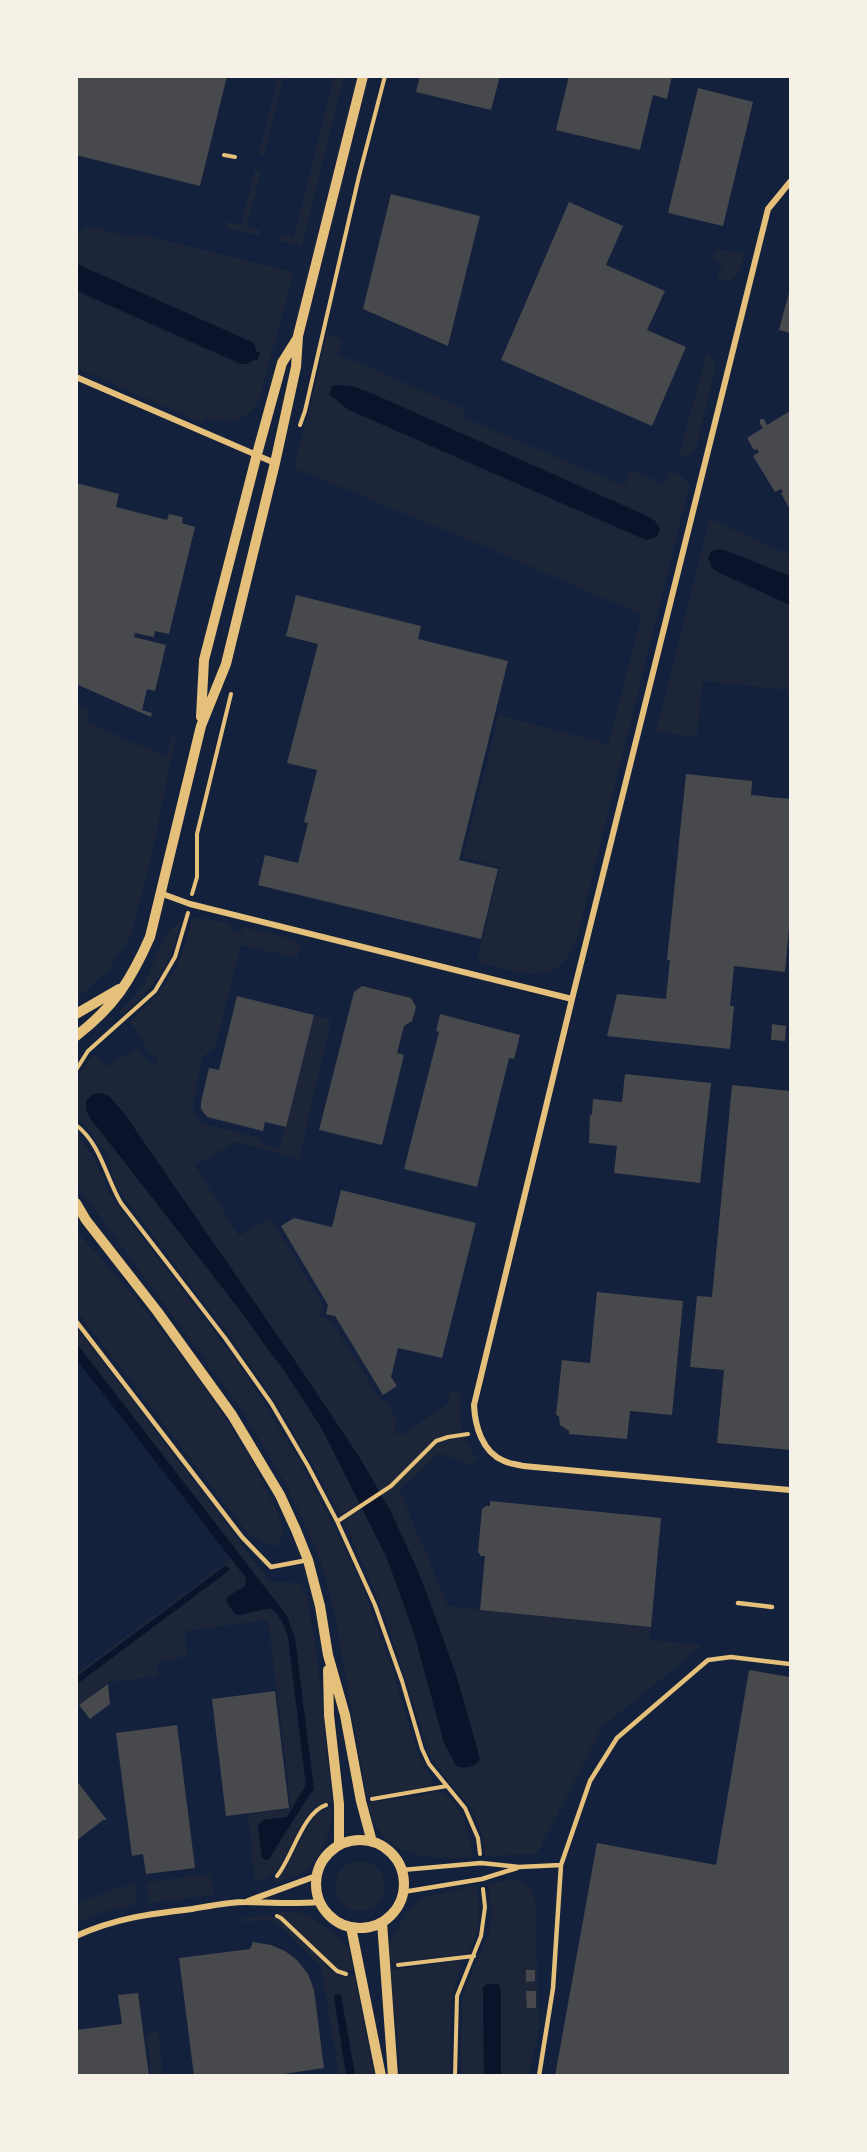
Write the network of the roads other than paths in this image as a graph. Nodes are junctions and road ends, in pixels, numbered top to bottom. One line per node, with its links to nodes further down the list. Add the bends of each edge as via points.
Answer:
1 (363, 76): 3 (street)
2 (790, 182): 10 (street, via 768,209)
3 (298, 336): 5 (street, via 282,363); 6 (street, via 296,367)
4 (76, 377): 5 (street)
5 (257, 454): 6 (street); 7 (street, via 204,660)
6 (275, 463): 7 (street, via 226,664)
7 (201, 726): 8 (street)
8 (159, 893): 9 (street, via 150,937); 10 (street)
9 (125, 986): 11 (street); 12 (street, via 99,1018)
10 (573, 999): 17 (street, via 474,1405 478,1432 493,1454 523,1466)
11 (76, 1014)
12 (76, 1036)
13 (76, 1203): 15 (street)
14 (76, 1213): 15 (street)
15 (86, 1220): 18 (street, via 232,1415 280,1495)
16 (76, 1321): 18 (lane, via 271,1567)
17 (790, 1490)
18 (308, 1560): 21 (street)
19 (738, 1603): 20 (lane)
20 (772, 1606)
21 (328, 1655): 23 (street, via 345,1714); 24 (street, via 328,1715 339,1804)
22 (790, 1664): 25 (lane, via 731,1657 708,1660 617,1738 590,1781)
23 (372, 1842): 24 (street, via 356,1840); 27 (street, via 395,1857)
24 (339, 1845): 28 (street, via 324,1858)
25 (561, 1865): 26 (lane); 37 (lane, via 553,1988)
26 (519, 1867): 27 (lane, via 481,1863); 29 (lane, via 482,1879)
27 (402, 1870): 29 (street)
28 (316, 1876): 30 (street); 31 (street)
29 (403, 1892): 32 (street, via 392,1914)
30 (245, 1902): 31 (street); 34 (street, via 122,1919)
31 (320, 1902): 33 (street, via 332,1919)
32 (382, 1922): 33 (street, via 372,1927); 36 (street)
33 (351, 1927): 35 (street)
34 (76, 1936)
35 (381, 2076)
36 (393, 2076)
37 (538, 2076)

